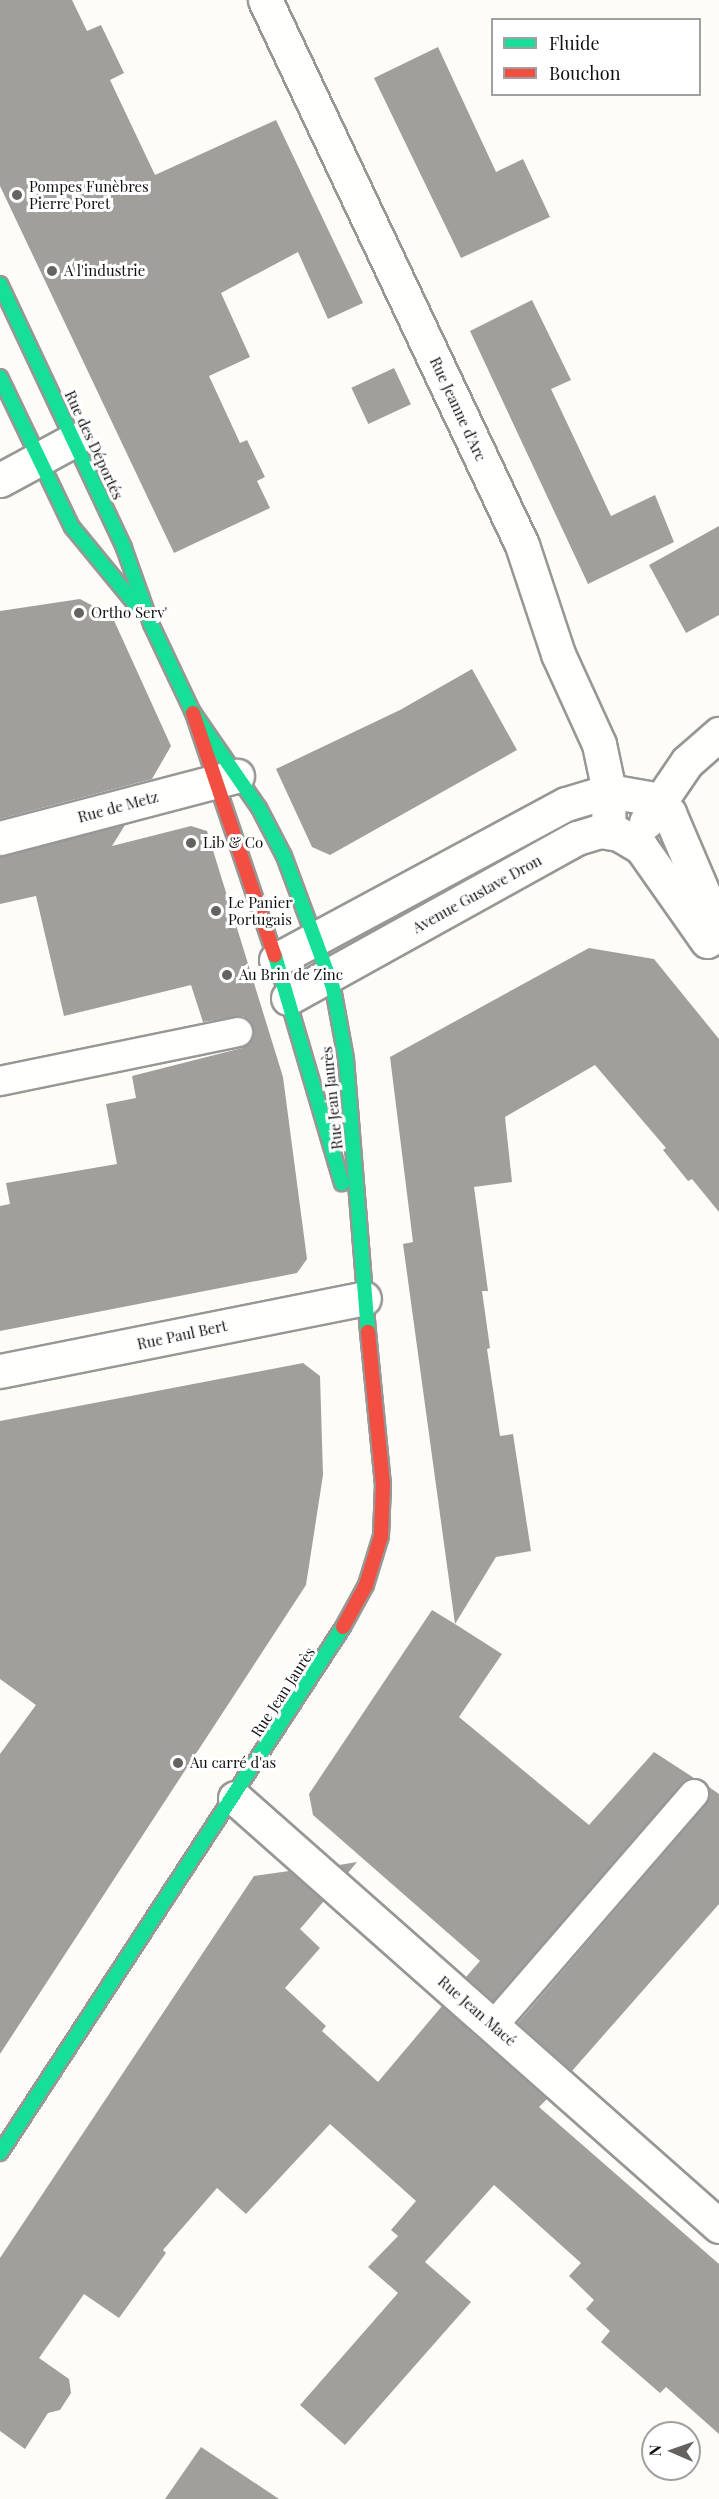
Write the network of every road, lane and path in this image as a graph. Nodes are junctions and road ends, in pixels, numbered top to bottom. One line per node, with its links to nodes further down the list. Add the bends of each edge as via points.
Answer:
1 (265, 0): 11 (street, Rue Jeanne d'Arc, via 522,545 558,654 599,744)
2 (0, 284): 4 (main road, Rue des Déportés)
3 (0, 377): 5 (main road, Rue des Déportés)
4 (74, 440): 5 (street); 7 (main road, Rue des Déportés, via 124,548)
5 (39, 459): 6 (street); 7 (main road, Rue des Déportés, via 72,526)
6 (0, 480)
7 (151, 624): 8 (main road, Rue des Déportés)
8 (192, 711): 10 (main road, Rue des Déportés); 10 (main road, Rue des Déportés)
9 (719, 734): 12 (street, via 693,755)
10 (227, 778): 14 (street, Rue de Metz); 16 (main road, Rue des Déportés, via 284,856); 18 (main road, Rue des Déportés)
11 (609, 791): 12 (street, via 634,794); 13 (street, Rue Jeanne d'Arc); 16 (street, via 566,804)
12 (657, 804): 13 (street); 15 (street, via 676,822 697,886)
13 (621, 835): 17 (street, via 658,870 688,918); 19 (street, Avenue Gustave Dron, via 578,838)
14 (0, 838)
15 (719, 930)
16 (317, 940): 18 (street); 19 (main road, Rue Jean Jaurès)
17 (719, 953)
18 (276, 960): 20 (main road, Rue Jean Jaurès)
19 (329, 976): 20 (street, Avenue Gustave Dron); 23 (main road, Rue Jean Jaurès, via 346,1059)
20 (288, 998): 23 (main road, Rue Jean Jaurès, via 328,1129)
21 (238, 1032): 22 (lane)
22 (0, 1082)
23 (360, 1255): 24 (main road, Rue Jean Jaurès)
24 (364, 1298): 25 (street, Rue Paul Bert); 27 (main road, Rue Jean Jaurès, via 383,1485 381,1536 357,1606)
25 (0, 1371)
26 (694, 1794): 28 (lane)
27 (235, 1797): 28 (street, Rue Jean Macé); 29 (main road, Rue Jean Jaurès)
28 (494, 2026): 30 (street, Rue Jean Macé)
29 (0, 2153)
30 (719, 2226)

